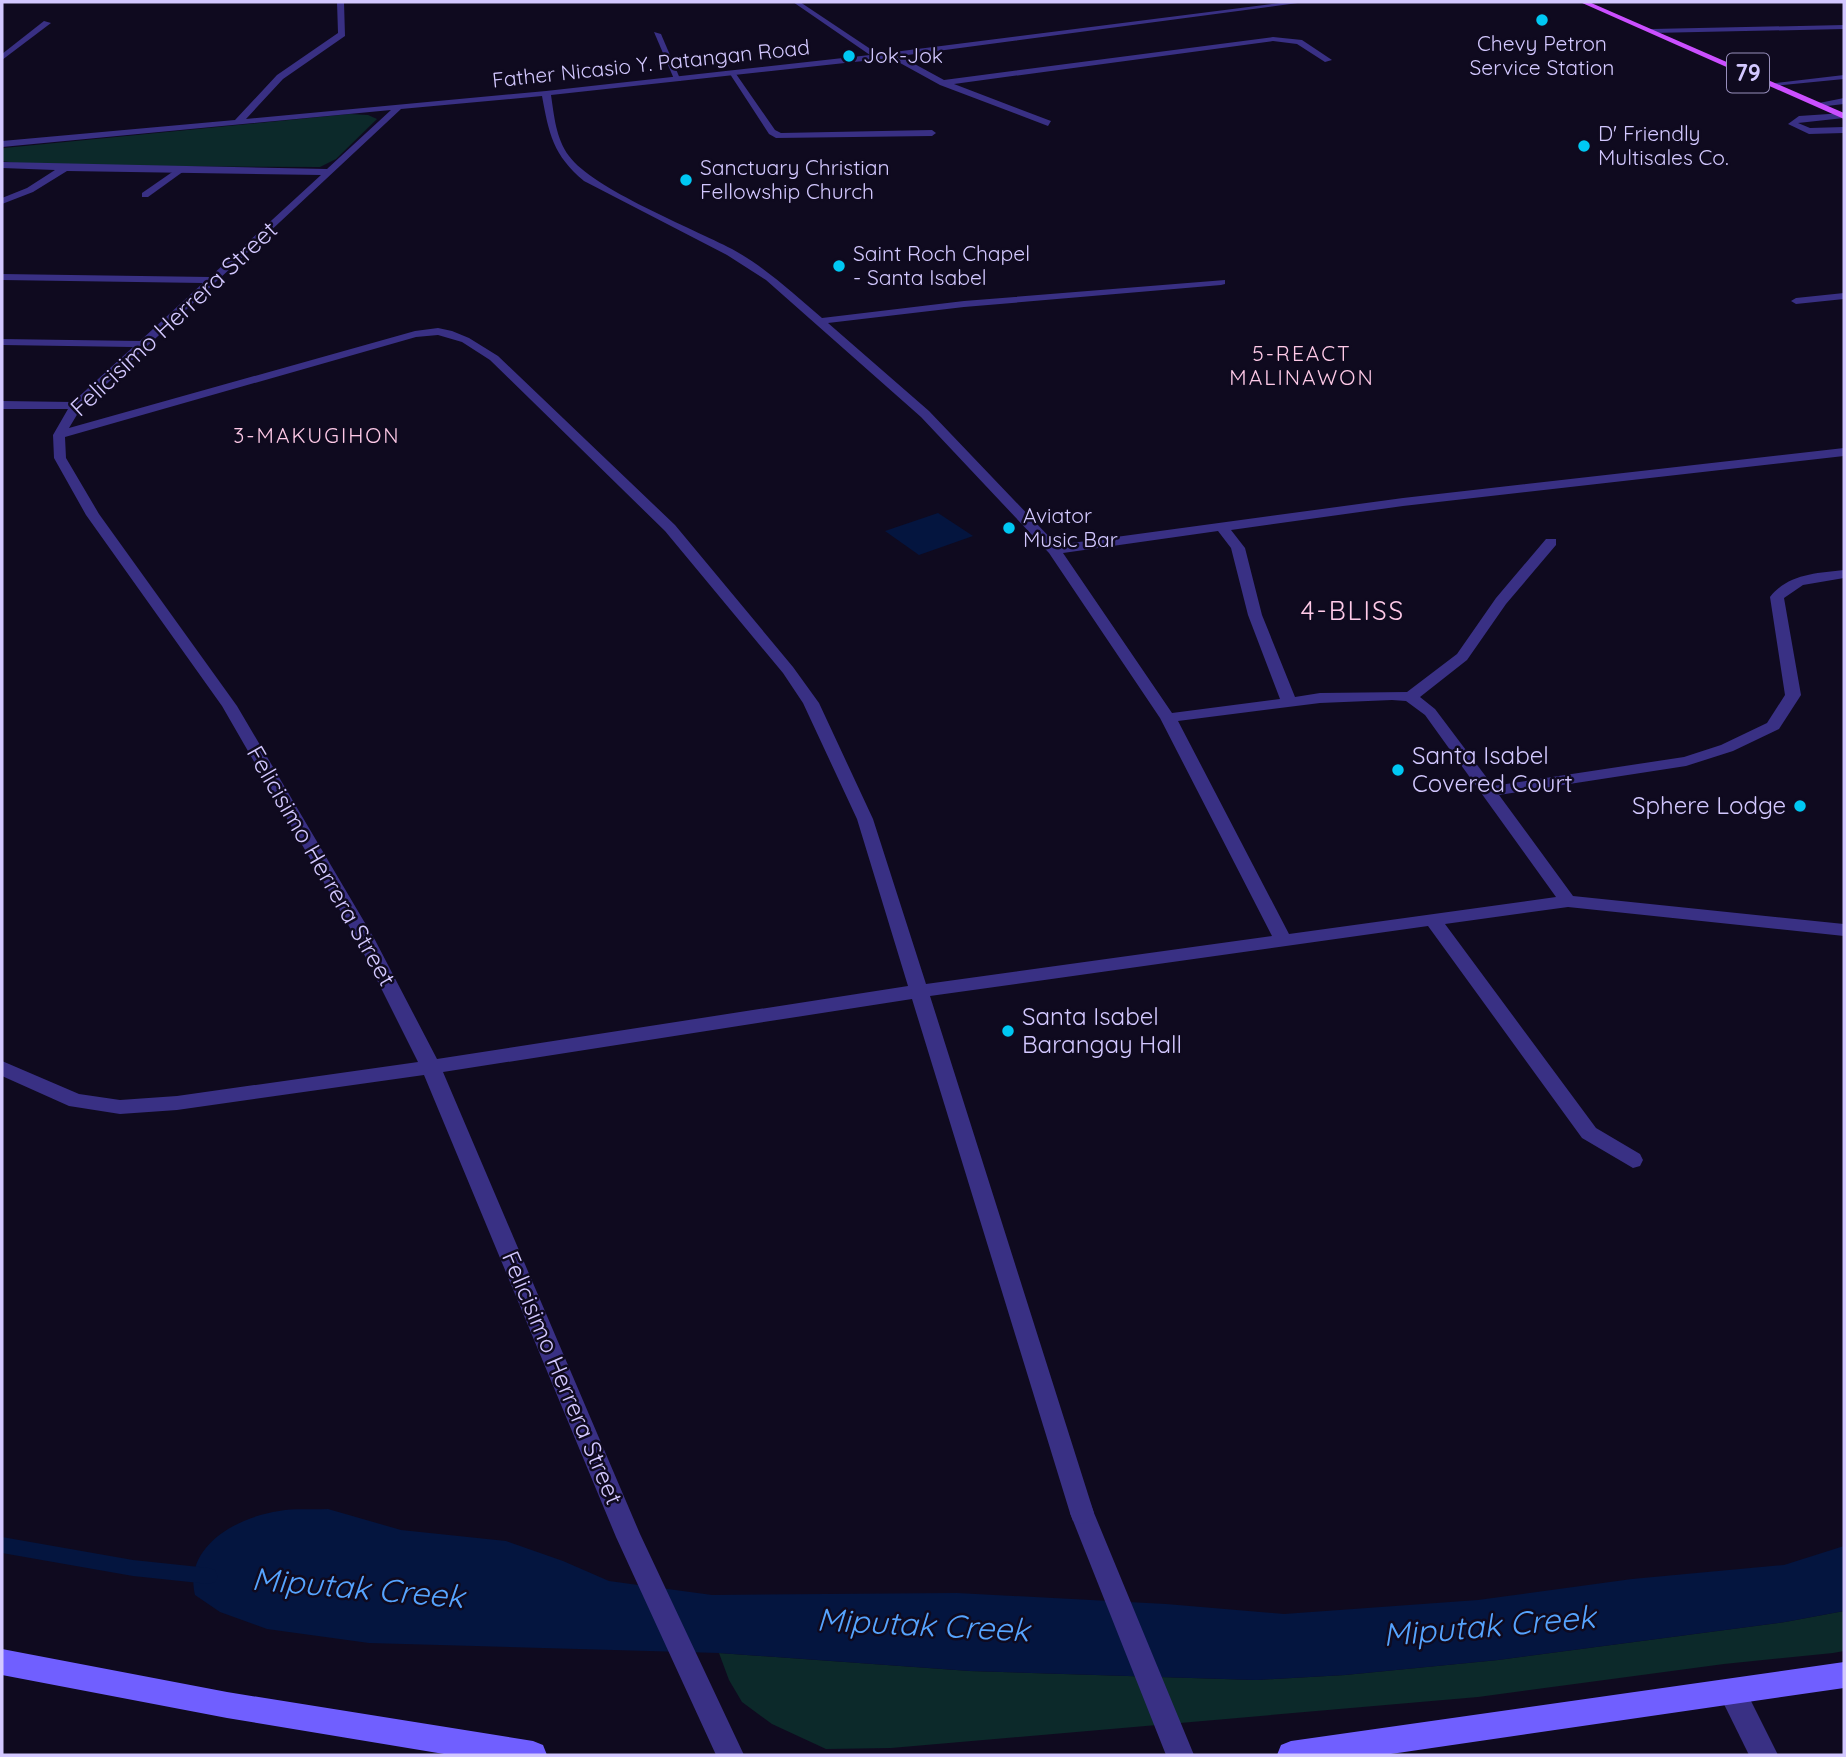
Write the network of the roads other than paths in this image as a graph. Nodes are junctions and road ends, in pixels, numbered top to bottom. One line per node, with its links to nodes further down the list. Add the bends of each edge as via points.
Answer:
1 (340, 2): 25 (street, via 342,34 280,77)
2 (796, 2): 10 (street)
3 (1302, 2): 9 (street, Father Nicasio Y. Patangan Road)
4 (1584, 2): 7 (main road, 79)
5 (47, 23): 11 (street)
6 (1844, 27): 7 (street)
7 (1652, 31): 17 (main road, 79)
8 (657, 34): 15 (street)
9 (892, 55): 10 (street, Father Nicasio Y. Patangan Road); 16 (street)
10 (877, 57): 13 (street, Father Nicasio Y. Patangan Road)
11 (2, 58)
12 (1328, 60): 16 (street, via 1299,42 1273,39)
13 (731, 73): 15 (street, Father Nicasio Y. Patangan Road); 28 (street, via 770,130 779,136)
14 (1844, 77): 17 (street)
15 (678, 79): 19 (street, Father Nicasio Y. Patangan Road)
16 (943, 83): 26 (street)
17 (1772, 84): 20 (main road, 79)
18 (1820, 92): 20 (street)
19 (545, 93): 23 (street, Father Nicasio Y. Patangan Road); 41 (street, via 558,148 569,165 587,179 731,253 770,278)
20 (1795, 94): 22 (main road, 79)
21 (1844, 102): 22 (street)
22 (1818, 104): 24 (main road, 79)
23 (398, 108): 25 (street, Father Nicasio Y. Patangan Road); 33 (street, Felicisimo Herrera Street)
24 (1844, 115): 27 (street, via 1798,119 1792,124 1809,131)
25 (237, 123): 29 (street, Father Nicasio Y. Patangan Road)
26 (1048, 123)
27 (1844, 130)
28 (932, 133)
29 (2, 144)
30 (2, 165): 31 (street)
31 (65, 168): 32 (street); 35 (street)
32 (181, 169): 33 (street); 34 (street)
33 (330, 172): 37 (street, Felicisimo Herrera Street)
34 (145, 195)
35 (2, 201)
36 (2, 276): 37 (street)
37 (215, 280): 43 (street, Felicisimo Herrera Street)
38 (1221, 282): 41 (street)
39 (1844, 296): 40 (street)
40 (1796, 301)
41 (820, 321): 50 (street, via 925,414)
42 (2, 342): 43 (street)
43 (141, 344): 45 (street, Felicisimo Herrera Street)
44 (2, 405): 45 (street)
45 (76, 406): 46 (street, Felicisimo Herrera Street)
46 (59, 435): 60 (street, via 427,331 449,331 494,358 670,528 811,703 864,819); 61 (street, Felicisimo Herrera Street, via 60,458 93,515 229,706 366,940)
47 (1844, 452): 48 (street)
48 (1222, 527): 50 (street); 53 (street, via 1238,548 1255,615)
49 (1551, 542): 52 (street, via 1462,657)
50 (1054, 550): 54 (street)
51 (1844, 574): 55 (street, via 1806,579 1783,588 1777,597 1793,695 1773,726 1686,761)
52 (1410, 697): 53 (street); 55 (street, via 1430,712)
53 (1289, 702): 54 (street)
54 (1168, 718): 59 (street)
55 (1486, 792): 56 (street)
56 (1567, 901): 57 (street); 58 (street)
57 (1433, 920): 59 (street); 63 (street, via 1589,1133)
58 (1844, 930)
59 (1284, 942): 60 (street)
60 (919, 991): 61 (street); 69 (street, via 1082,1513)
61 (432, 1067): 62 (street, via 120,1107 76,1101); 68 (street, Felicisimo Herrera Street, via 629,1537)
62 (2, 1068)
63 (1633, 1160)
64 (2, 1662): 67 (main road, via 227,1705)
65 (1844, 1675): 66 (main road)
66 (1732, 1692): 70 (main road); 71 (street)
67 (533, 1755)
68 (730, 1755)
69 (1181, 1755)
70 (1291, 1755)
71 (1764, 1755)

